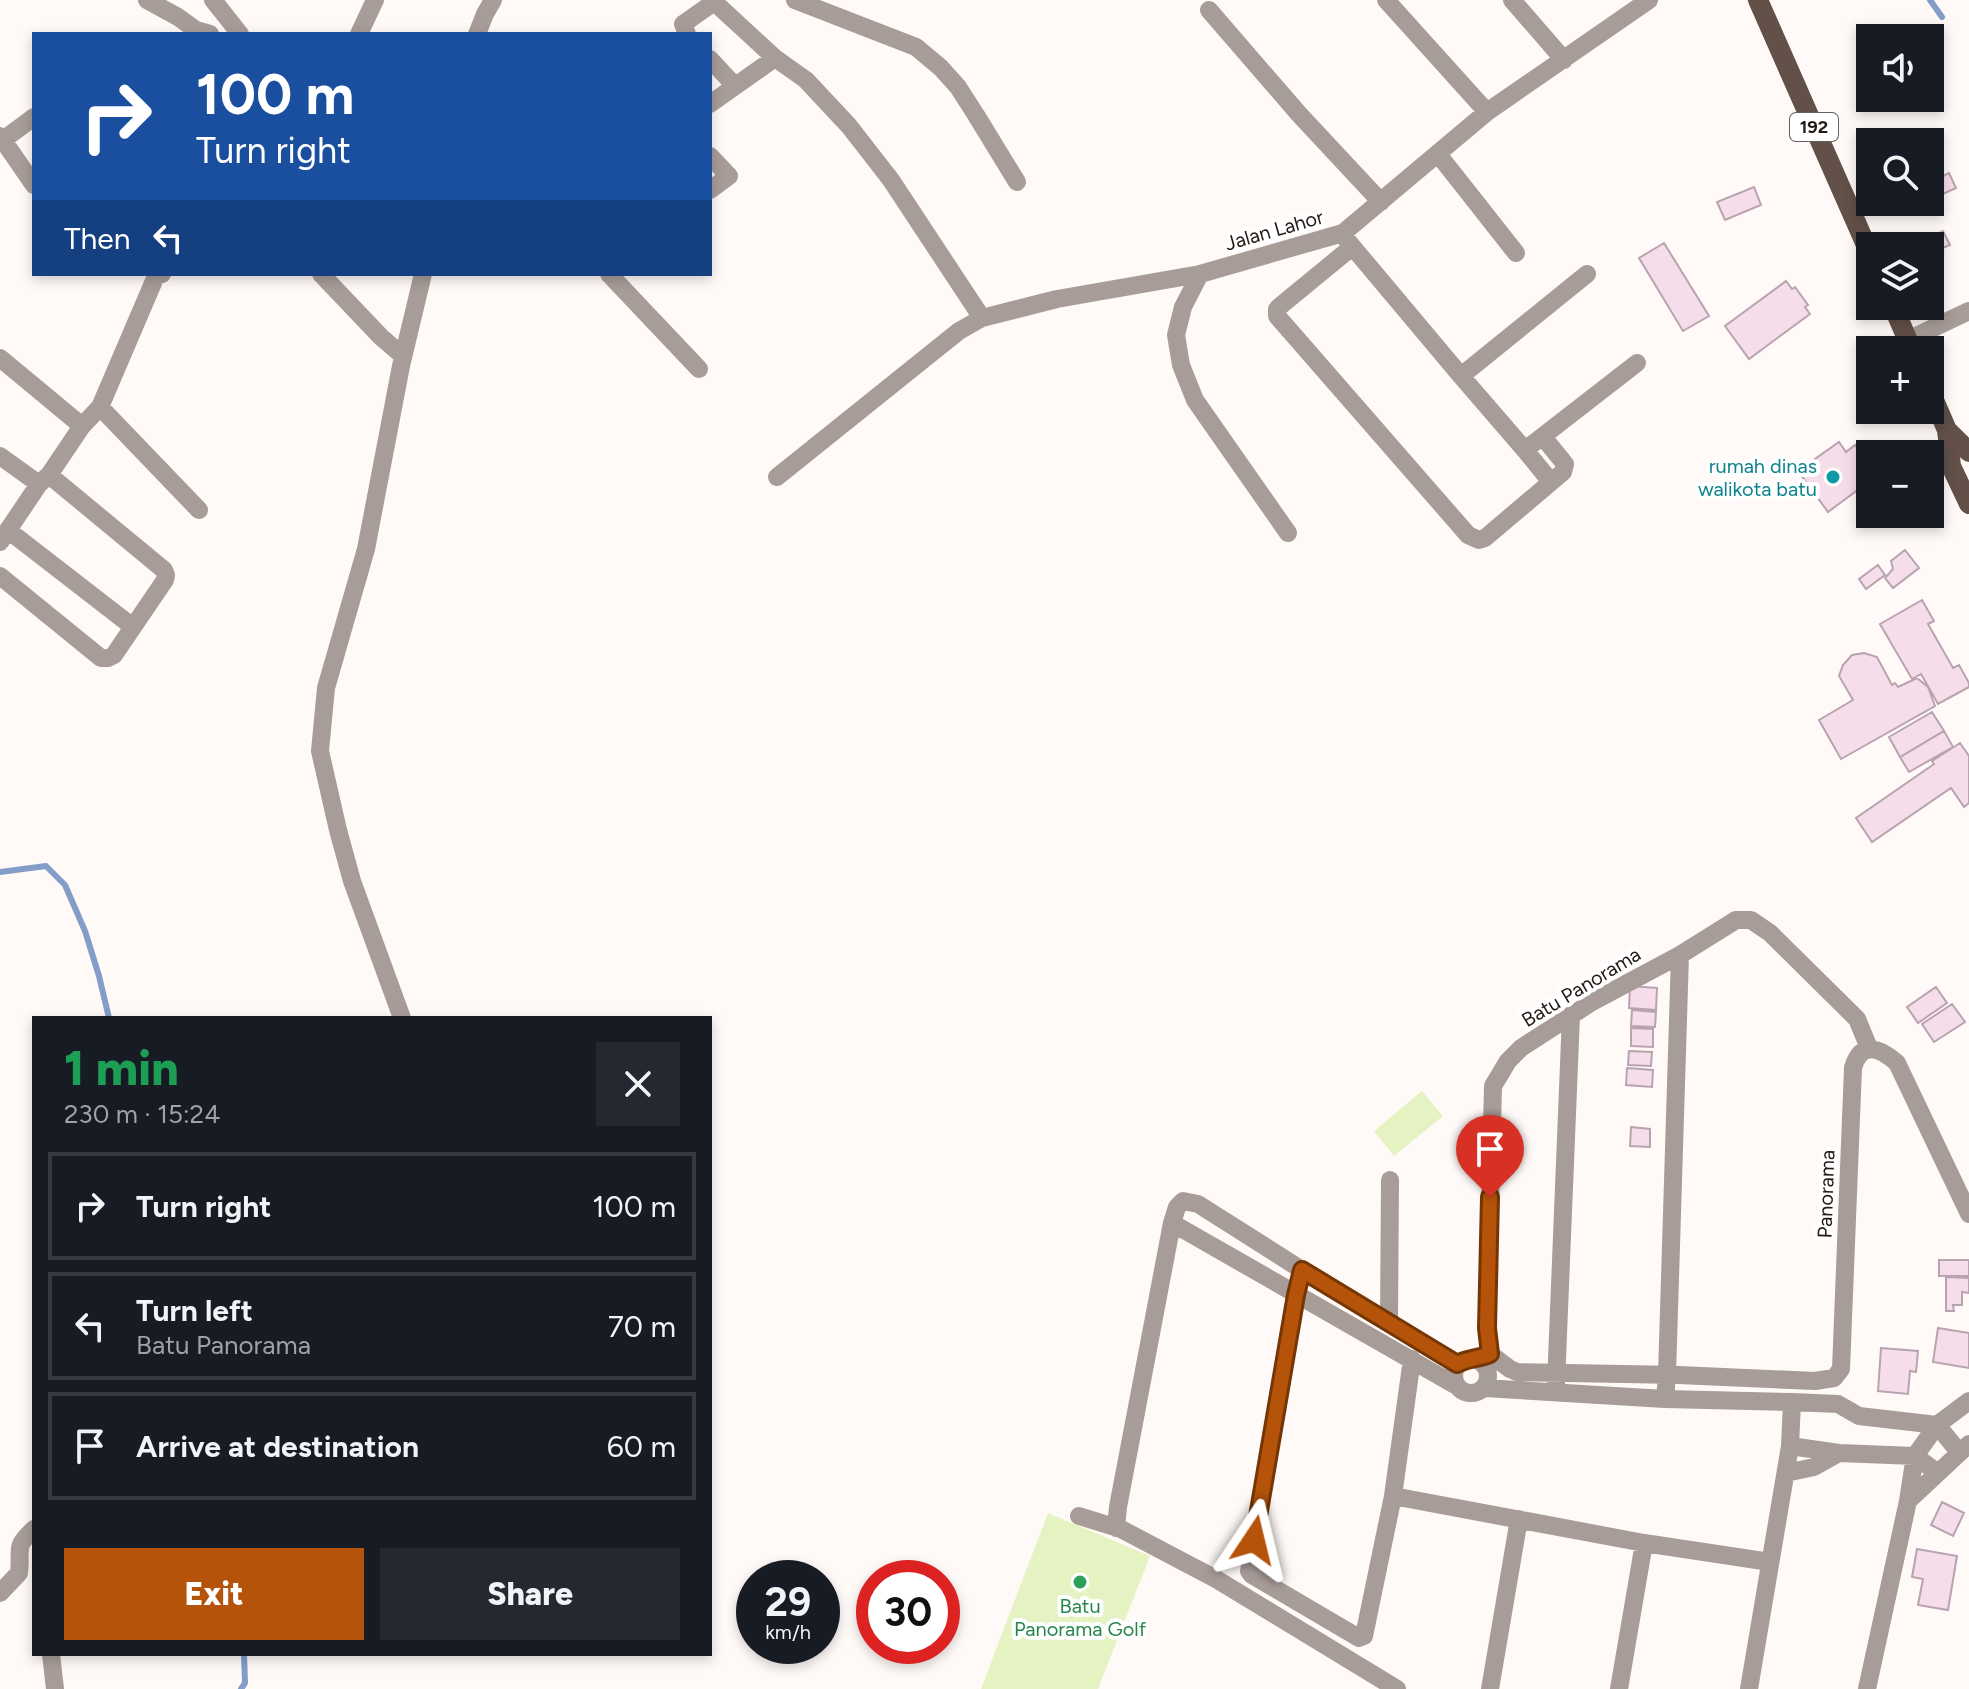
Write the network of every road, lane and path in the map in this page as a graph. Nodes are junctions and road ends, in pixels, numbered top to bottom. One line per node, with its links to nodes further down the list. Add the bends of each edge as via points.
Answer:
1 (147, 0): 12 (street)
2 (213, 0): 13 (street)
3 (375, 0): 14 (street)
4 (493, 0): 15 (street)
5 (795, 0): 28 (street, via 916,47 958,87)
6 (1386, 0): 22 (street)
7 (1512, 0): 18 (street)
8 (1649, 0): 18 (street, Jalan Lahor)
9 (1758, 0): 31 (main road, 192)
10 (713, 1): 16 (street, via 683,24); 17 (street)
11 (1209, 10): 30 (street)
12 (203, 32)
13 (238, 32)
14 (360, 32)
15 (478, 32)
16 (686, 32)
17 (775, 58): 20 (street); 41 (street, via 806,80 849,126)
18 (1564, 60): 22 (street, Jalan Lahor)
19 (712, 61): 20 (street)
20 (735, 86): 21 (street)
21 (712, 103)
22 (1487, 112): 25 (street, Jalan Lahor)
23 (32, 118): 24 (street)
24 (2, 138): 27 (street)
25 (1438, 154): 30 (street, Jalan Lahor); 33 (street)
26 (712, 158): 29 (street, via 729,176)
27 (32, 182)
28 (1017, 182)
29 (712, 189)
30 (1381, 202): 32 (street, Jalan Lahor)
31 (1860, 232)
32 (1347, 240): 34 (street, Jalan Lahor); 47 (street); 58 (street, via 1279,307 1279,321 1474,539 1485,538)
33 (1516, 253)
34 (1200, 274): 41 (street, Jalan Lahor); 61 (street, via 1176,335 1181,365 1195,400)
35 (1587, 274): 47 (street)
36 (157, 276): 48 (street)
37 (323, 276): 43 (street)
38 (423, 276): 43 (street)
39 (611, 276): 46 (street)
40 (1969, 311): 42 (street)
41 (982, 318): 56 (street, Jalan Lahor)
42 (1926, 336)
43 (403, 356): 67 (street, via 366,549 326,688 320,751 352,881)
44 (0, 358): 50 (street)
45 (1637, 363): 52 (street)
46 (699, 369)
47 (1461, 376): 53 (street)
48 (100, 407): 50 (street); 60 (street)
49 (1944, 423): 51 (main road)
50 (82, 426): 57 (street)
51 (1947, 430): 54 (main road); 59 (main road, via 1951,466)
52 (1543, 437): 53 (street); 58 (street, via 1565,464)
53 (1525, 450): 58 (street)
54 (1969, 452)
55 (0, 456): 57 (street)
56 (777, 477)
57 (44, 480): 62 (street); 64 (street, via 164,570 165,580)
58 (1551, 482)
59 (1969, 504)
60 (199, 510)
61 (1288, 533)
62 (5, 536): 64 (street)
63 (0, 576): 64 (street, via 101,658 114,655)
64 (133, 627)
65 (1680, 955): 66 (street, Batu Panorama); 68 (street, Batu Panorama, via 1736,920 1751,920 1857,1019); 80 (street)
66 (1571, 1015): 75 (street, Batu Panorama, via 1521,1048 1493,1086); 79 (street)
67 (401, 1016)
68 (1869, 1048): 70 (street, via 1897,1063); 78 (street, Panorama, via 1858,1055 1853,1068)
69 (1390, 1180): 74 (street)
70 (1969, 1214)
71 (1172, 1223): 72 (street, via 1178,1204 1198,1204); 73 (street); 99 (street)
72 (1302, 1270): 73 (street); 74 (street)
73 (1296, 1295): 76 (street); 95 (street, via 1250,1574 1362,1638)
74 (1389, 1322): 77 (street)
75 (1484, 1357): 77 (street); 79 (street, via 1514,1371); 82 (street)
76 (1412, 1359): 81 (street); 95 (street)
77 (1457, 1364): 81 (street)
78 (1841, 1369): 80 (street, via 1834,1378 1815,1381); 87 (street, Panorama)
79 (1556, 1372): 80 (street); 83 (street)
80 (1667, 1375): 84 (street)
81 (1455, 1385): 82 (street, via 1464,1392)
82 (1484, 1388): 83 (street)
83 (1556, 1392): 84 (street)
84 (1665, 1399): 86 (street)
85 (1969, 1401): 88 (street)
86 (1792, 1402): 87 (street); 89 (street)
87 (1838, 1404): 88 (street, via 1859,1416)
88 (1937, 1425): 90 (street); 92 (street)
89 (1790, 1446): 91 (street); 93 (street)
90 (1964, 1448): 94 (street)
91 (1839, 1453): 92 (street); 93 (street, via 1814,1467)
92 (1915, 1456): 94 (street); 96 (street)
93 (1786, 1473): 102 (street)
94 (1938, 1473): 96 (street)
95 (1393, 1496): 98 (street)
96 (1908, 1501): 111 (street)
97 (1079, 1516): 99 (street)
98 (1519, 1519): 101 (street); 108 (street)
99 (1116, 1528): 107 (street, via 1216,1579)
100 (32, 1531): 103 (street, via 20,1545)
101 (1644, 1543): 102 (street); 109 (street)
102 (1770, 1562): 110 (street)
103 (27, 1576): 104 (street, via 16,1578)
104 (0, 1593)
105 (51, 1656): 106 (street)
106 (55, 1689)
107 (1397, 1689)
108 (1490, 1689)
109 (1619, 1689)
110 (1749, 1689)
111 (1867, 1689)

